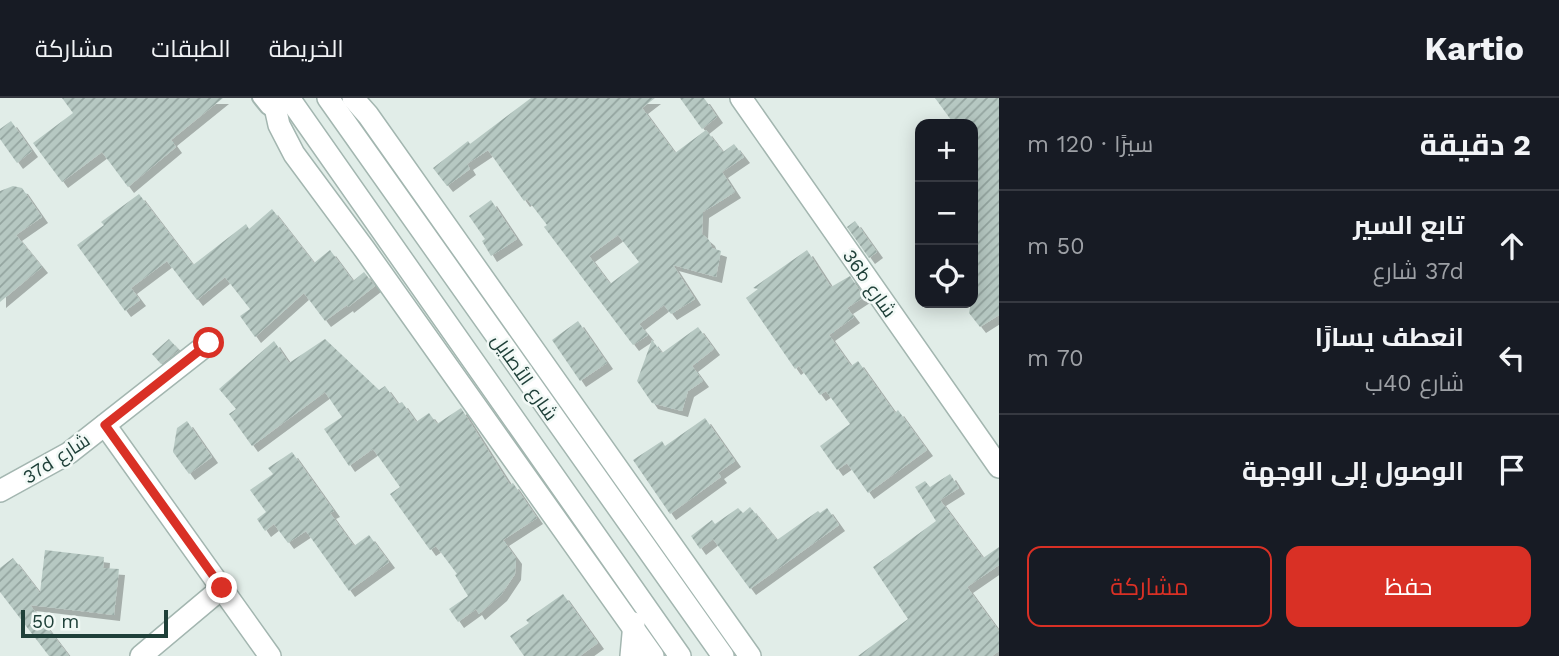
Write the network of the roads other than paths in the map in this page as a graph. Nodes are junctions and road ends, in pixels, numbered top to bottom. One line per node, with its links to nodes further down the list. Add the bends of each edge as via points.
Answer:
1 (258, 98): 5 (lane, via 266,108)
2 (328, 98): 18 (street, شارع الأصايل)
3 (353, 98): 19 (street)
4 (741, 98): 8 (street, 36b شارع)
5 (279, 103): 11 (street, شارع الأصايل); 12 (street, via 294,154)
6 (209, 343): 7 (street, 37d شارع)
7 (105, 425): 9 (street, 37d شارع, via 52,463); 10 (street)
8 (999, 467)
9 (0, 491)
10 (222, 588): 13 (street); 14 (street)
11 (632, 589): 12 (street); 17 (street, شارع الأصايل)
12 (634, 630): 15 (street); 16 (street)
13 (141, 656)
14 (270, 656)
15 (631, 656)
16 (653, 656)
17 (680, 656)
18 (723, 656)
19 (750, 656)

